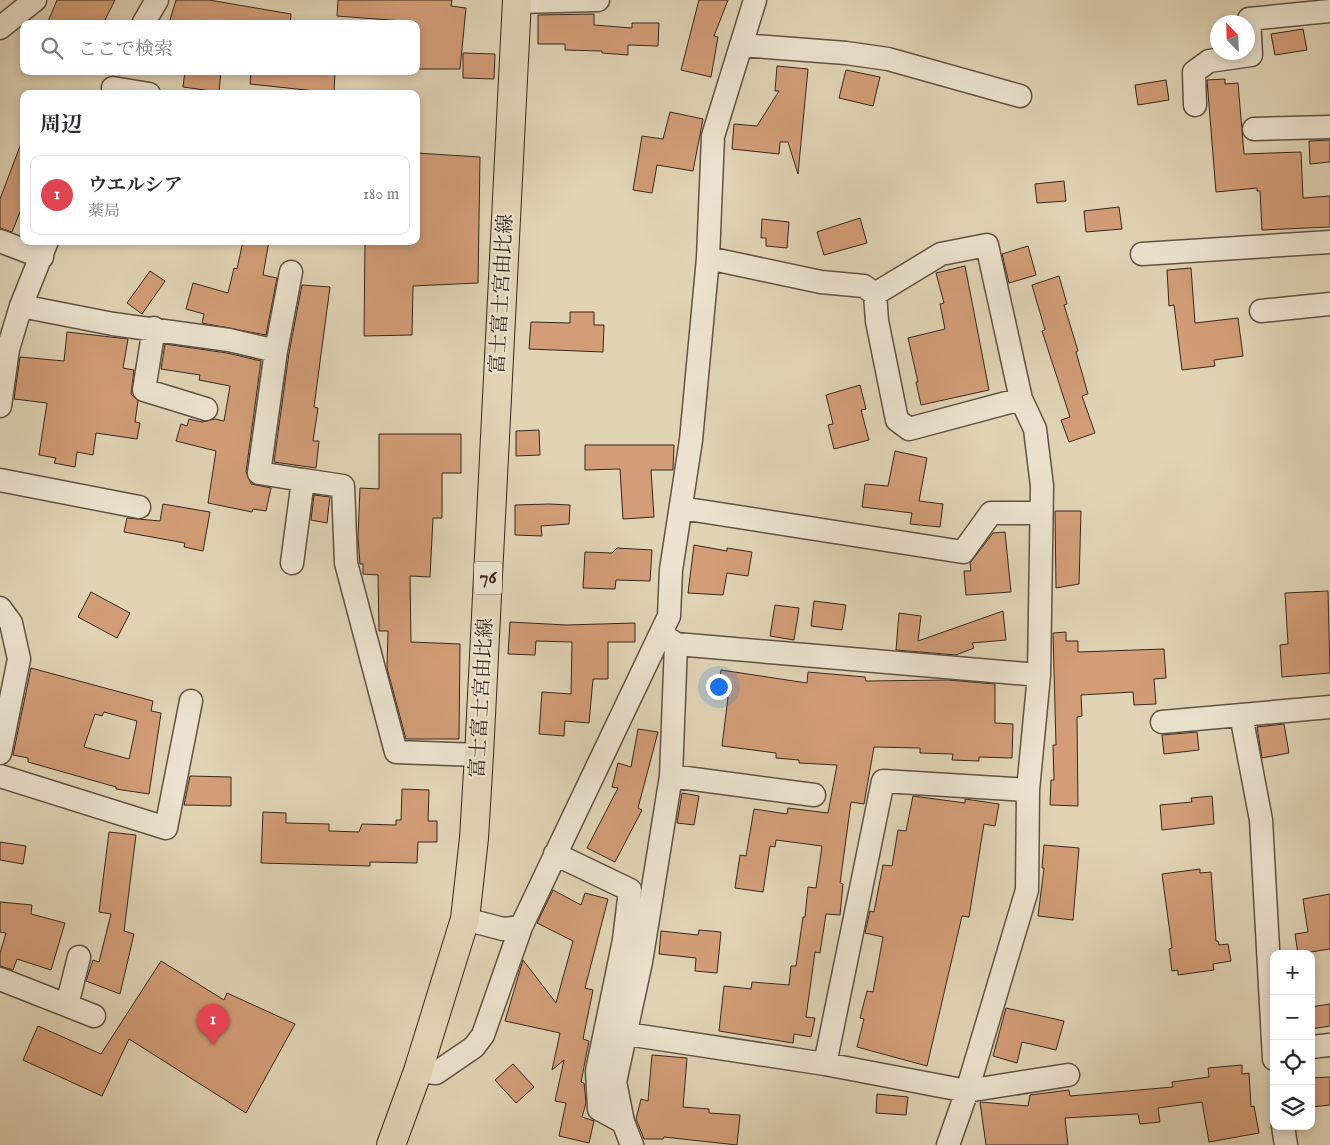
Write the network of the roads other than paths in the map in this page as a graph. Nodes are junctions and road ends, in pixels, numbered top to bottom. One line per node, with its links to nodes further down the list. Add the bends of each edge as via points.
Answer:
1 (35, 0): 8 (street)
2 (157, 0): 7 (street)
3 (598, 0): 5 (street)
4 (755, 0): 9 (street)
5 (517, 1): 48 (main road, 富士富士宮由比線 / 76)
6 (1330, 11): 13 (street, via 1249,19 1251,55 1209,61 1194,72)
7 (145, 20)
8 (0, 28)
9 (741, 45): 12 (street, via 888,59); 22 (street, via 713,136)
10 (114, 84): 11 (street)
11 (135, 90)
12 (1020, 96)
13 (1195, 104)
14 (1330, 127): 15 (street)
15 (1254, 129)
16 (0, 241): 18 (street)
17 (1330, 242): 21 (street)
18 (20, 245)
19 (22, 245): 20 (street)
20 (44, 249): 26 (street)
21 (1142, 254)
22 (708, 258): 24 (street, via 821,282 864,286); 37 (street, via 691,440)
23 (291, 272): 29 (street)
24 (875, 294): 31 (street, via 877,321 897,420 909,429); 31 (street, via 941,254 987,245)
25 (1330, 304): 27 (street)
26 (21, 306): 28 (street, via 113,324); 30 (street)
27 (1261, 311)
28 (154, 328): 29 (street); 33 (street, via 144,390)
29 (276, 351): 35 (street, via 259,473)
30 (2, 374): 32 (street)
31 (1022, 399): 38 (street, via 1035,429 1042,486)
32 (0, 406)
33 (206, 409)
34 (0, 480): 36 (street)
35 (303, 480): 39 (street); 48 (street, via 343,486 346,563 396,752)
36 (139, 506)
37 (681, 508): 38 (street, via 963,552 991,513); 41 (street, via 671,570)
38 (1041, 513): 42 (street)
39 (292, 563)
40 (0, 608): 47 (street, via 11,623 18,659)
41 (669, 639): 42 (street); 50 (street); 53 (street)
42 (1039, 675): 51 (street)
43 (191, 701): 49 (street, via 166,828)
44 (1330, 707): 45 (street)
45 (1241, 715): 46 (street); 61 (street, via 1261,820)
46 (1162, 722)
47 (0, 753)
48 (479, 755): 54 (main road, 富士富士宮由比線 / 76)
49 (0, 776)
50 (671, 776): 52 (street); 60 (street, via 642,962)
51 (1028, 790): 64 (street, via 883,781); 67 (street, via 1027,890)
52 (814, 794)
53 (555, 854): 55 (street); 68 (street, via 630,890 624,940 597,1071 599,1109)
54 (465, 919): 55 (street, via 503,929); 65 (main road, 富士富士宮由比線 / 76)
55 (521, 927): 65 (street, via 483,1035 474,1047 436,1073)
56 (79, 957): 58 (street)
57 (0, 980): 58 (street)
58 (68, 1005): 59 (street)
59 (94, 1016)
60 (627, 1034): 64 (street); 68 (street, via 615,1082)
61 (1272, 1040)
62 (1330, 1045): 63 (street)
63 (1315, 1047)
64 (825, 1064): 67 (street)
65 (418, 1071): 70 (main road, 富士富士宮由比線 / 76)
66 (1068, 1075): 67 (street)
67 (967, 1091): 72 (street)
68 (623, 1122): 71 (street)
69 (1284, 1130): 73 (street)
70 (392, 1145)
71 (632, 1145)
72 (948, 1145)
73 (1286, 1145)

